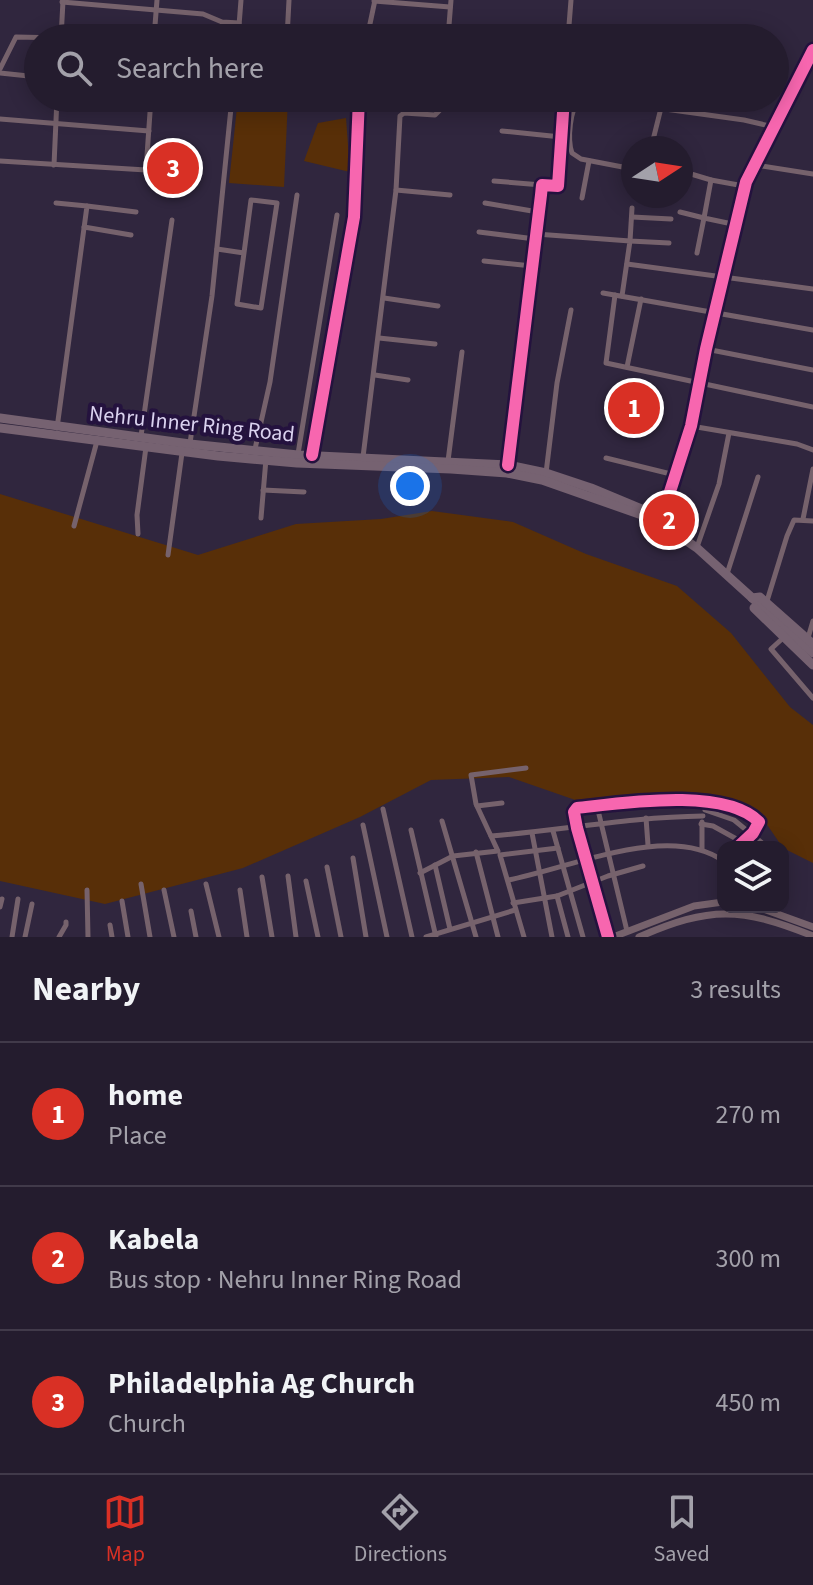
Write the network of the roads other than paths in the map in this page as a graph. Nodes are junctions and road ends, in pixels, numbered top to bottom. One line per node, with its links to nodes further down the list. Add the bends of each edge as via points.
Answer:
1 (157, 0): 8 (street)
2 (241, 0): 9 (street)
3 (289, 0): 12 (street)
4 (571, 0): 15 (street)
5 (62, 1): 8 (street); 10 (street)
6 (374, 1): 7 (street); 13 (street)
7 (450, 3): 14 (street)
8 (156, 9): 9 (street); 11 (street)
9 (239, 23)
10 (62, 24)
11 (155, 24)
12 (288, 24)
13 (369, 24)
14 (449, 24)
15 (569, 24)
16 (24, 37): 18 (street, via 16,37)
17 (812, 54): 20 (street)
18 (0, 71): 19 (street)
19 (24, 75)
20 (789, 98)
21 (56, 112): 32 (street)
22 (150, 112): 34 (street)
23 (231, 112): 72 (street)
24 (358, 112): 111 (street, via 354,217)
25 (438, 112): 49 (street, via 400,116)
26 (563, 112): 37 (street)
27 (574, 112): 39 (street, via 570,148)
28 (660, 112): 36 (street)
29 (685, 112): 33 (street)
30 (782, 112): 33 (street)
31 (0, 119): 32 (street)
32 (56, 124): 34 (street); 40 (street)
33 (774, 127): 41 (street)
34 (149, 131): 40 (street, via 143,171)
35 (502, 131): 37 (street)
36 (654, 136)
37 (561, 137): 47 (street, via 558,186)
38 (0, 161): 40 (street)
39 (589, 161): 42 (street); 52 (street)
40 (54, 165)
41 (754, 165): 43 (street); 48 (street)
42 (621, 167)
43 (813, 174)
44 (693, 175): 45 (street)
45 (711, 180): 48 (street); 62 (street)
46 (494, 181): 47 (street)
47 (542, 185): 58 (street)
48 (744, 186): 65 (street)
49 (396, 190): 51 (street); 82 (street)
50 (297, 195): 107 (street)
51 (450, 195)
52 (582, 198)
53 (56, 203): 55 (street)
54 (485, 203): 58 (street)
55 (87, 206): 57 (street); 66 (street)
56 (632, 208): 61 (street)
57 (136, 212)
58 (538, 212): 69 (street)
59 (680, 212): 62 (street)
60 (337, 215): 110 (street)
61 (632, 217): 63 (street); 70 (street)
62 (704, 218): 65 (street); 74 (street)
63 (671, 219)
64 (172, 220): 103 (street)
65 (737, 225): 78 (street)
66 (84, 227): 68 (street); 101 (street)
67 (479, 232): 69 (street)
68 (131, 235)
69 (536, 236): 70 (street); 77 (street)
70 (630, 241): 71 (street); 76 (street)
71 (669, 243)
72 (217, 249): 73 (street); 105 (street)
73 (244, 253): 73 (street, via 237,304 261,308 277,203 251,200)
74 (697, 253)
75 (484, 261): 77 (street)
76 (627, 264): 78 (street); 81 (street)
77 (532, 266): 116 (street)
78 (723, 278): 79 (street); 86 (street)
79 (813, 289)
80 (603, 293): 81 (street)
81 (618, 296): 83 (street); 92 (street, via 606,363)
82 (384, 298): 84 (street); 88 (street)
83 (641, 299): 86 (street); 92 (street)
84 (438, 306)
85 (571, 310): 117 (street)
86 (716, 312): 87 (street); 90 (street)
87 (813, 330)
88 (379, 338): 89 (street); 94 (street)
89 (435, 344)
90 (706, 349): 93 (street); 96 (street)
91 (462, 352): 115 (street)
92 (627, 367): 96 (street)
93 (813, 370)
94 (375, 375): 95 (street); 113 (street)
95 (408, 380)
96 (700, 385): 97 (street); 99 (street)
97 (813, 407)
98 (0, 418): 101 (main road, Nehru Inner Ring Road)
99 (691, 426): 102 (street); 119 (street)
100 (0, 428): 101 (main road, Nehru Inner Ring Road)
101 (56, 432): 103 (main road, Nehru Inner Ring Road); 104 (main road, Nehru Inner Ring Road)
102 (729, 433): 108 (street); 129 (street, via 719,484)
103 (141, 437): 105 (main road, Nehru Inner Ring Road)
104 (97, 441): 106 (main road, Nehru Inner Ring Road); 127 (street)
105 (190, 444): 107 (main road, Nehru Inner Ring Road)
106 (146, 447): 109 (main road, Nehru Inner Ring Road); 128 (street)
107 (255, 450): 112 (main road, Nehru Inner Ring Road)
108 (813, 450)
109 (182, 452): 112 (main road, Nehru Inner Ring Road); 130 (street)
110 (298, 455): 111 (main road, Nehru Inner Ring Road); 112 (main road, Nehru Inner Ring Road)
111 (312, 455): 113 (main road, Nehru Inner Ring Road)
112 (266, 456): 121 (street); 126 (main road, Nehru Inner Ring Road, via 507,473)
113 (363, 457): 115 (main road, Nehru Inner Ring Road)
114 (606, 458): 119 (street)
115 (448, 461): 116 (main road, Nehru Inner Ring Road)
116 (508, 465): 117 (main road, Nehru Inner Ring Road)
117 (546, 473): 126 (main road, Nehru Inner Ring Road, via 633,504)
118 (813, 473): 124 (street)
119 (675, 475): 126 (street)
120 (758, 477): 131 (street)
121 (263, 490): 122 (street); 123 (street)
122 (304, 492)
123 (261, 518)
124 (803, 519): 125 (street); 133 (street, via 794,520)
125 (813, 521)
126 (658, 522): 129 (main road, Nehru Inner Ring Road)
127 (74, 526)
128 (138, 534)
129 (697, 548): 131 (main road, Nehru Inner Ring Road)
130 (168, 555)
131 (726, 575): 132 (main road, Nehru Inner Ring Road)
132 (752, 598): 133 (main road, via 760,597); 135 (main road, Nehru Inner Ring Road, via 752,606)
133 (764, 604): 136 (main road); 137 (main road)
134 (813, 621): 136 (street)
135 (784, 637): 138 (main road, Nehru Inner Ring Road); 139 (street, via 771,649)
136 (810, 641)
137 (813, 653)
138 (813, 665)
139 (813, 698)
140 (526, 768): 143 (street, via 472,774)
141 (707, 802): 144 (street); 146 (street); 156 (street, via 757,819)
142 (502, 803): 143 (street)
143 (477, 806): 157 (street)
144 (597, 806): 149 (street); 152 (street, via 575,810)
145 (383, 809): 226 (street)
146 (704, 813): 147 (street); 150 (street); 156 (street, via 734,820)
147 (646, 818): 149 (street); 161 (street)
148 (442, 821): 168 (street)
149 (601, 822): 152 (street); 167 (street)
150 (701, 824): 158 (street); 163 (street)
151 (363, 825): 225 (street)
152 (577, 828): 154 (street); 171 (street)
153 (411, 830): 176 (street)
154 (553, 831): 155 (street); 162 (street)
155 (532, 833): 157 (street); 164 (street)
156 (753, 833): 159 (street); 160 (street)
157 (491, 836): 166 (street)
158 (736, 841)
159 (744, 841)
160 (761, 841)
161 (648, 845): 163 (street); 167 (street)
162 (558, 848): 164 (street); 175 (street)
163 (702, 849): 170 (street)
164 (537, 851): 166 (street); 177 (street)
165 (476, 852): 166 (street); 168 (street); 201 (street)
166 (498, 852): 181 (street)
167 (609, 855): 171 (street); 178 (street)
168 (453, 856): 172 (street); 203 (street)
169 (353, 858): 224 (street)
170 (717, 858)
171 (586, 860): 175 (street); 183 (street)
172 (435, 865): 176 (street); 205 (street)
173 (643, 866): 178 (street)
174 (327, 867): 223 (street)
175 (564, 867): 177 (street); 189 (street)
176 (420, 873): 208 (street)
177 (542, 874): 181 (street); 190 (street)
178 (613, 874): 183 (street); 206 (street)
179 (288, 876): 221 (street)
180 (262, 877): 220 (street)
181 (508, 880): 197 (street)
182 (306, 881): 222 (street)
183 (593, 882): 189 (street); 234 (street)
184 (141, 884): 215 (street)
185 (206, 884): 218 (street)
186 (87, 890): 212 (street)
187 (164, 890): 216 (street)
188 (240, 890): 219 (street)
189 (571, 891): 191 (street); 233 (street)
190 (546, 896): 191 (street); 197 (street); 231 (street)
191 (557, 896): 232 (street)
192 (2, 899): 198 (street)
193 (18, 899): 209 (street)
194 (122, 901): 214 (street)
195 (717, 903): 206 (street)
196 (32, 904): 210 (street)
197 (514, 906): 201 (street); 230 (street)
198 (0, 907)
199 (191, 911): 217 (street)
200 (771, 913): 207 (street)
201 (491, 917): 203 (street); 229 (street)
202 (66, 922): 211 (street)
203 (471, 923): 205 (street); 228 (street)
204 (110, 925): 213 (street)
205 (450, 929): 208 (street)
206 (627, 931): 234 (street)
207 (810, 933): 235 (street, via 740,913 695,916)
208 (435, 936): 227 (street)
209 (12, 937)
210 (25, 937)
211 (59, 937)
212 (88, 937)
213 (112, 937)
214 (128, 937)
215 (150, 937)
216 (174, 937)
217 (196, 937)
218 (219, 937)
219 (247, 937)
220 (272, 937)
221 (296, 937)
222 (318, 937)
223 (341, 937)
224 (366, 937)
225 (387, 937)
226 (412, 937)
227 (426, 937)
228 (476, 937)
229 (498, 937)
230 (524, 937)
231 (552, 937)
232 (568, 937)
233 (583, 937)
234 (610, 937)
235 (639, 937)

